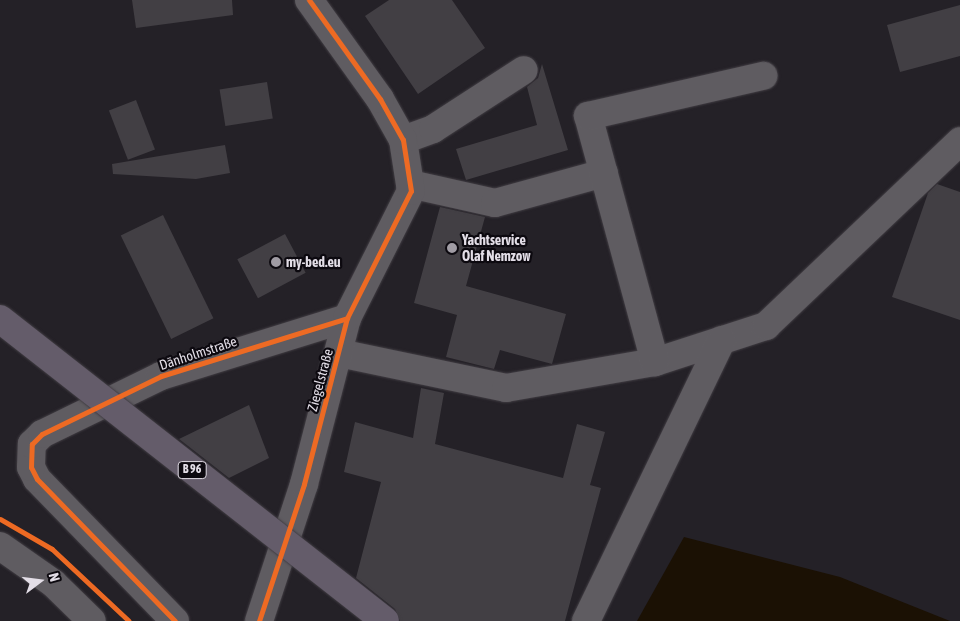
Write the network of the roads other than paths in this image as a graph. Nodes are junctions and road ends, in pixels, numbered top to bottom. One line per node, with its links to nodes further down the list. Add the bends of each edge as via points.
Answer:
1 (309, 0): 4 (street, via 380,99)
2 (524, 70): 4 (street, via 433,129)
3 (763, 76): 6 (street, via 588,116)
4 (403, 140): 7 (street)
5 (960, 141): 10 (street, via 766,326)
6 (604, 173): 7 (street, via 494,203); 12 (street)
7 (410, 184): 8 (street, Ziegelstraße, via 384,250)
8 (347, 318): 11 (street, Ziegelstraße); 16 (street, Dänholmstraße, via 161,376 42,434 32,444 31,467 47,492)
9 (0, 319): 19 (highway, B 96, bridge)
10 (722, 340): 12 (street); 20 (street)
11 (338, 353): 12 (street, via 506,388); 14 (street, Ziegelstraße)
12 (655, 362)
13 (0, 546): 15 (street, via 53,583)
14 (270, 593): 17 (street, Ziegelstraße); 18 (street, Ziegelstraße)
15 (92, 621)
16 (175, 621)
17 (259, 621)
18 (267, 621)
19 (385, 621)
20 (586, 621)

